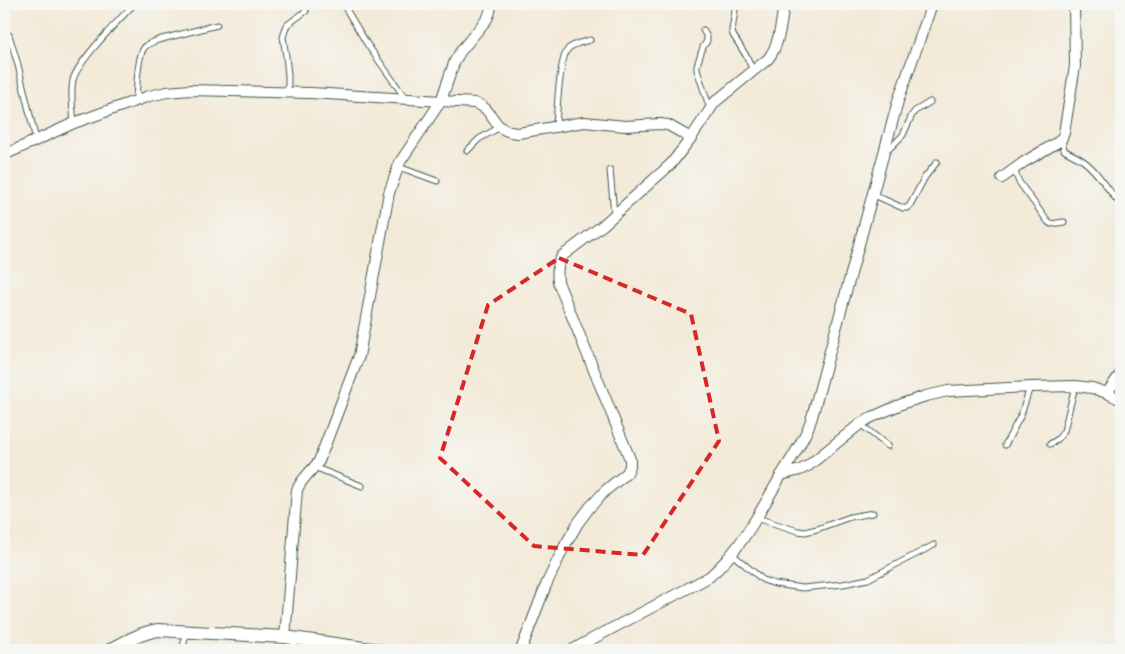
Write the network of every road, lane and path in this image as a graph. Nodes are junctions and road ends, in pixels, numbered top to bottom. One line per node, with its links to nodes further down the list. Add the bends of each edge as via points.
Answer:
1 (134, 4): 20 (lane, via 78,69 72,92)
2 (343, 4): 15 (lane)
3 (490, 4): 17 (street, via 487,19 454,63)
4 (784, 4): 13 (street, via 772,53)
5 (932, 4): 27 (street, via 898,101)
6 (1074, 4): 24 (street, via 1074,66)
7 (735, 10): 13 (lane, via 733,35)
8 (306, 11): 14 (lane, via 287,25 283,37)
9 (217, 25): 16 (lane, via 145,46 140,60)
10 (703, 30): 19 (lane, via 707,41 696,70)
11 (9, 35): 25 (lane)
12 (590, 40): 22 (lane, via 574,45 566,54)
13 (753, 71): 19 (street)
14 (288, 92): 15 (street); 16 (street, via 190,90)
15 (406, 98): 17 (street)
16 (136, 100): 20 (street)
17 (441, 101): 21 (street, via 480,104); 30 (street)
18 (930, 102): 27 (lane, via 915,111 903,135)
19 (710, 109): 23 (street)
20 (74, 123): 25 (street)
21 (500, 127): 22 (street, via 518,133); 26 (lane, via 479,139)
22 (556, 127): 23 (street, via 584,122 625,126 660,124)
23 (692, 138): 37 (street, via 671,164)
24 (1062, 138): 32 (street); 36 (lane, via 1064,150 1092,169)
25 (36, 140): 28 (street)
26 (467, 151)
27 (884, 154): 35 (street)
28 (4, 155)
29 (937, 162): 35 (lane, via 908,208)
30 (399, 166): 34 (lane); 48 (street, via 389,193 359,356)
31 (610, 170): 37 (lane)
32 (1013, 170): 33 (street); 38 (lane, via 1048,222)
33 (1002, 178)
34 (437, 181)
35 (872, 194): 49 (street, via 812,417)
36 (1116, 200)
37 (614, 215): 60 (street, via 562,256 557,272 558,282 630,459 630,466 627,473 606,490 578,522 546,585)
38 (1064, 222)
39 (1121, 373): 42 (street)
40 (1075, 386): 41 (street); 42 (street); 45 (lane, via 1064,431)
41 (1030, 387): 44 (street, via 948,391 904,403); 46 (lane, via 1021,415)
42 (1107, 393): 43 (street)
43 (1121, 400)
44 (860, 424): 47 (lane); 49 (street, via 808,466)
45 (1050, 444)
46 (1005, 445)
47 (888, 446)
48 (314, 467): 50 (lane); 56 (street, via 297,490)
49 (781, 475): 52 (street)
50 (362, 486)
51 (873, 514): 52 (lane, via 850,517 805,532)
52 (757, 518): 54 (street)
53 (934, 545): 54 (lane, via 868,579 803,588 763,580)
54 (732, 554): 61 (street, via 709,576)
55 (187, 631): 56 (street); 57 (street, via 148,632); 58 (lane)
56 (291, 642): 59 (street)
57 (110, 650)
58 (182, 650)
59 (378, 650)
60 (521, 650)
61 (572, 650)

